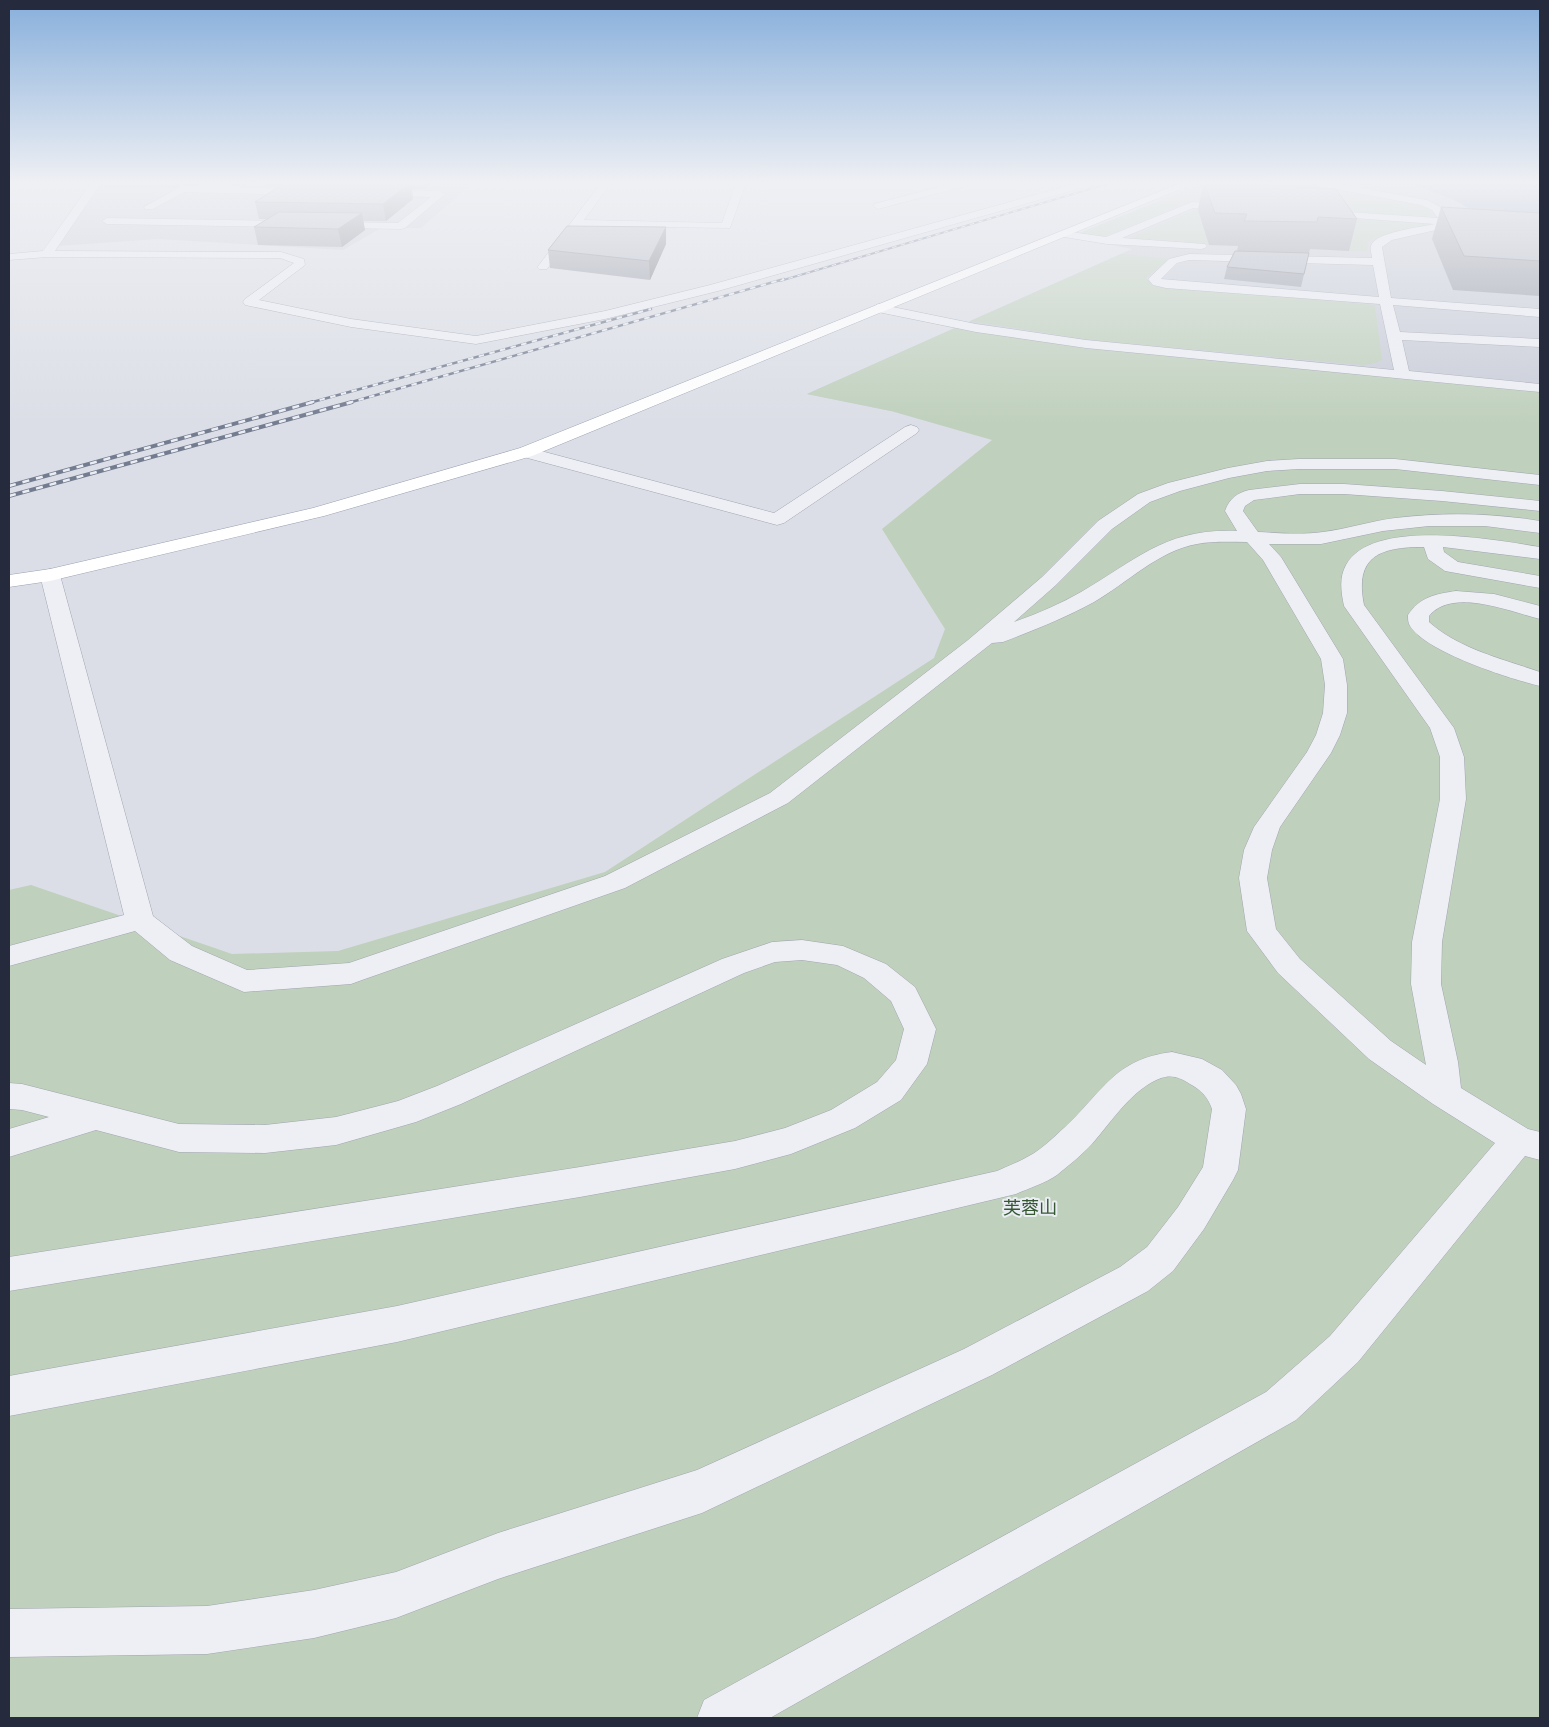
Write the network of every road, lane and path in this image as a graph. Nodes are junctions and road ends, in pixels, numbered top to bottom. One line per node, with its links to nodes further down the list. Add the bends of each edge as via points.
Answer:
1 (299, 264): 3 (street, via 250,302 351,324 476,340 605,315)
2 (546, 264): 7 (street)
3 (801, 264)
4 (990, 264): 9 (main road)
5 (1170, 264): 8 (street, via 1154,279 1157,282)
6 (1379, 264): 8 (street)
7 (543, 267)
8 (1386, 303): 10 (street); 11 (street)
9 (878, 308): 13 (street, via 976,328 1077,343); 16 (main road)
10 (1540, 314)
11 (1394, 336): 12 (street); 13 (street)
12 (1540, 342)
13 (1403, 375): 14 (street)
14 (1540, 388)
15 (911, 430): 16 (street, via 777,519)
16 (526, 452): 23 (main road, via 318,512)
17 (1540, 480): 27 (street, via 1395,464 1337,463 1267,466 1174,487 1144,498 1113,519)
18 (1540, 506): 20 (street, via 1344,490 1275,491 1249,495 1237,503 1234,511)
19 (1540, 527): 20 (street, via 1490,521 1420,520 1321,538)
20 (1252, 537): 27 (street, via 1222,535 1170,546 1088,597); 31 (street, via 1271,557 1332,659 1336,685 1335,712 1328,735 1267,827 1258,850 1253,878 1262,931 1289,966 1380,1050)
21 (1432, 541): 22 (street); 25 (street, via 1435,555 1452,567); 31 (street, via 1404,541 1369,552 1356,563 1351,589 1354,606 1442,728 1452,757 1453,800 1427,942 1426,984 1442,1062)
22 (1540, 554)
23 (50, 575): 24 (main road); 29 (street)
24 (9, 581)
25 (1540, 582)
26 (1540, 613): 28 (street, via 1504,603 1447,597 1426,604 1418,615 1419,624 1435,638)
27 (976, 645): 29 (street, via 779,798 615,882 350,973 244,982 181,953)
28 (1540, 679)
29 (140, 920): 30 (street)
30 (9, 956)
31 (1445, 1095): 35 (street)
32 (9, 1096): 33 (street)
33 (93, 1117): 34 (street); 36 (street, via 179,1138 265,1139 336,1131 404,1113 449,1095 733,966 772,952 802,950 843,956 874,971 904,994 920,1029 911,1064 889,1091 842,1120 791,1140 735,1155 561,1185)
34 (9, 1143)
35 (1529, 1143): 39 (street, via 1344,1349 1282,1406)
36 (9, 1274)
37 (9, 1396): 38 (street, via 397,1324 1003,1184 1043,1166 1078,1136 1121,1088 1158,1066 1172,1064 1190,1068 1210,1079 1224,1094 1229,1109 1220,1170 1191,1218 1160,1258 1134,1279 978,1362 702,1491 498,1556 396,1595 314,1614 207,1630)
38 (9, 1633)
39 (722, 1718)

